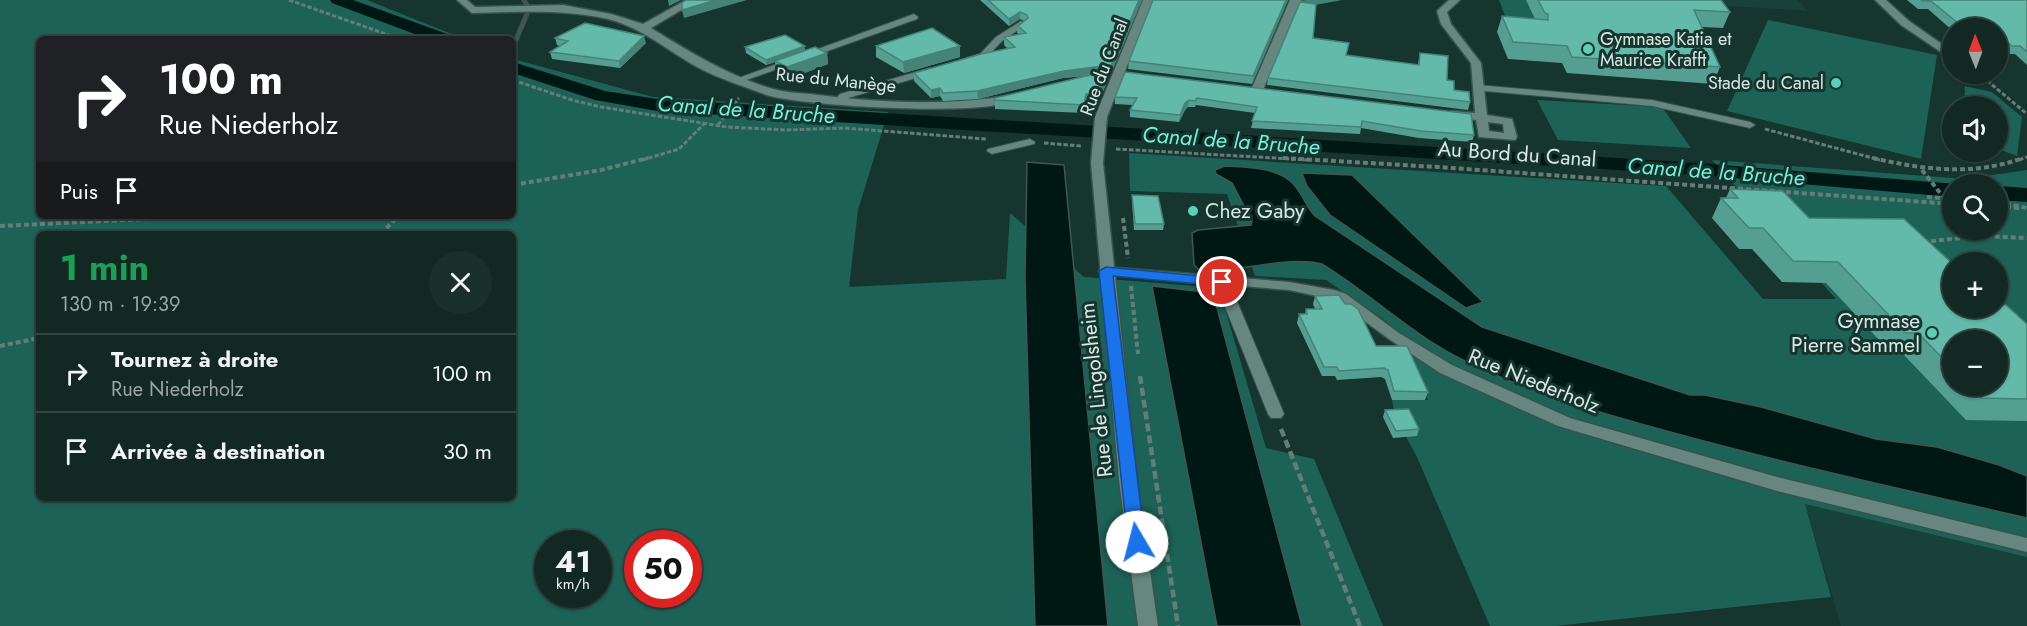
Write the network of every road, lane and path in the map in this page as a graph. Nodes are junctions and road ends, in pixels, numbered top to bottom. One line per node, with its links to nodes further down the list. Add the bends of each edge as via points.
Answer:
1 (289, 0): 11 (path)
2 (462, 0): 10 (street, Rue du Manège, via 472,10 583,10)
3 (693, 0): 10 (street)
4 (1148, 0): 16 (street, Rue du Canal)
5 (1295, 0): 22 (street)
6 (1455, 0): 21 (street, via 1442,11 1446,24 1476,63)
7 (1880, 0): 12 (street)
8 (914, 17): 18 (lane)
9 (1021, 24): 13 (lane, via 983,56)
10 (644, 28): 18 (street, Rue du Manège, via 704,66)
11 (391, 36)
12 (1942, 49)
13 (962, 62)
14 (940, 68): 25 (lane)
15 (1133, 74): 16 (street)
16 (1119, 75): 17 (street); 33 (street, Rue du Canal, via 1099,122)
17 (1101, 77)
18 (738, 80): 25 (street, Rue du Manège, via 772,93)
19 (516, 81): 28 (path, via 601,107)
20 (1992, 84): 27 (path)
21 (1478, 88): 26 (street, via 1480,117); 29 (lane, via 1652,103)
22 (1257, 90)
23 (1030, 94): 25 (street, Rue du Manège, via 961,106)
24 (738, 99): 30 (path)
25 (838, 101)
26 (1445, 113)
27 (2027, 114)
28 (705, 123): 30 (path); 38 (path, via 680,149 670,153)
29 (1750, 125): 37 (path)
30 (717, 126): 31 (path, via 844,128)
31 (988, 139)
32 (1030, 142): 33 (path); 35 (lane)
33 (1099, 144): 54 (street, Rue de Lingolsheim, via 1097,163)
34 (1118, 149): 41 (path, Au Bord du Canal, via 1427,166)
35 (992, 151)
36 (2027, 157): 37 (path, via 1989,168)
37 (1922, 169): 39 (path)
38 (516, 184)
39 (1942, 195)
40 (1942, 198): 41 (path, via 1928,197)
41 (1933, 203): 42 (path, Au Bord du Canal)
42 (1942, 204)
43 (2008, 204): 45 (path)
44 (2008, 207): 45 (path)
45 (2027, 208)
46 (148, 219): 48 (path)
47 (395, 219): 49 (path)
48 (0, 226)
49 (384, 231)
50 (2008, 237): 51 (path)
51 (2027, 238)
52 (1942, 239): 53 (path)
53 (1914, 242)
54 (1106, 271): 55 (street, Rue Niederholz); 61 (street, Rue de Lingolsheim)
55 (1222, 282): 59 (lane); 60 (street, Rue Niederholz, via 1313,289 1341,297 1446,369 1564,422 1777,484)
56 (36, 339): 57 (path)
57 (0, 346)
58 (1142, 388): 62 (path)
59 (1276, 414): 63 (path)
60 (2027, 545)
61 (1148, 626)
62 (1178, 626)
63 (1360, 626)

